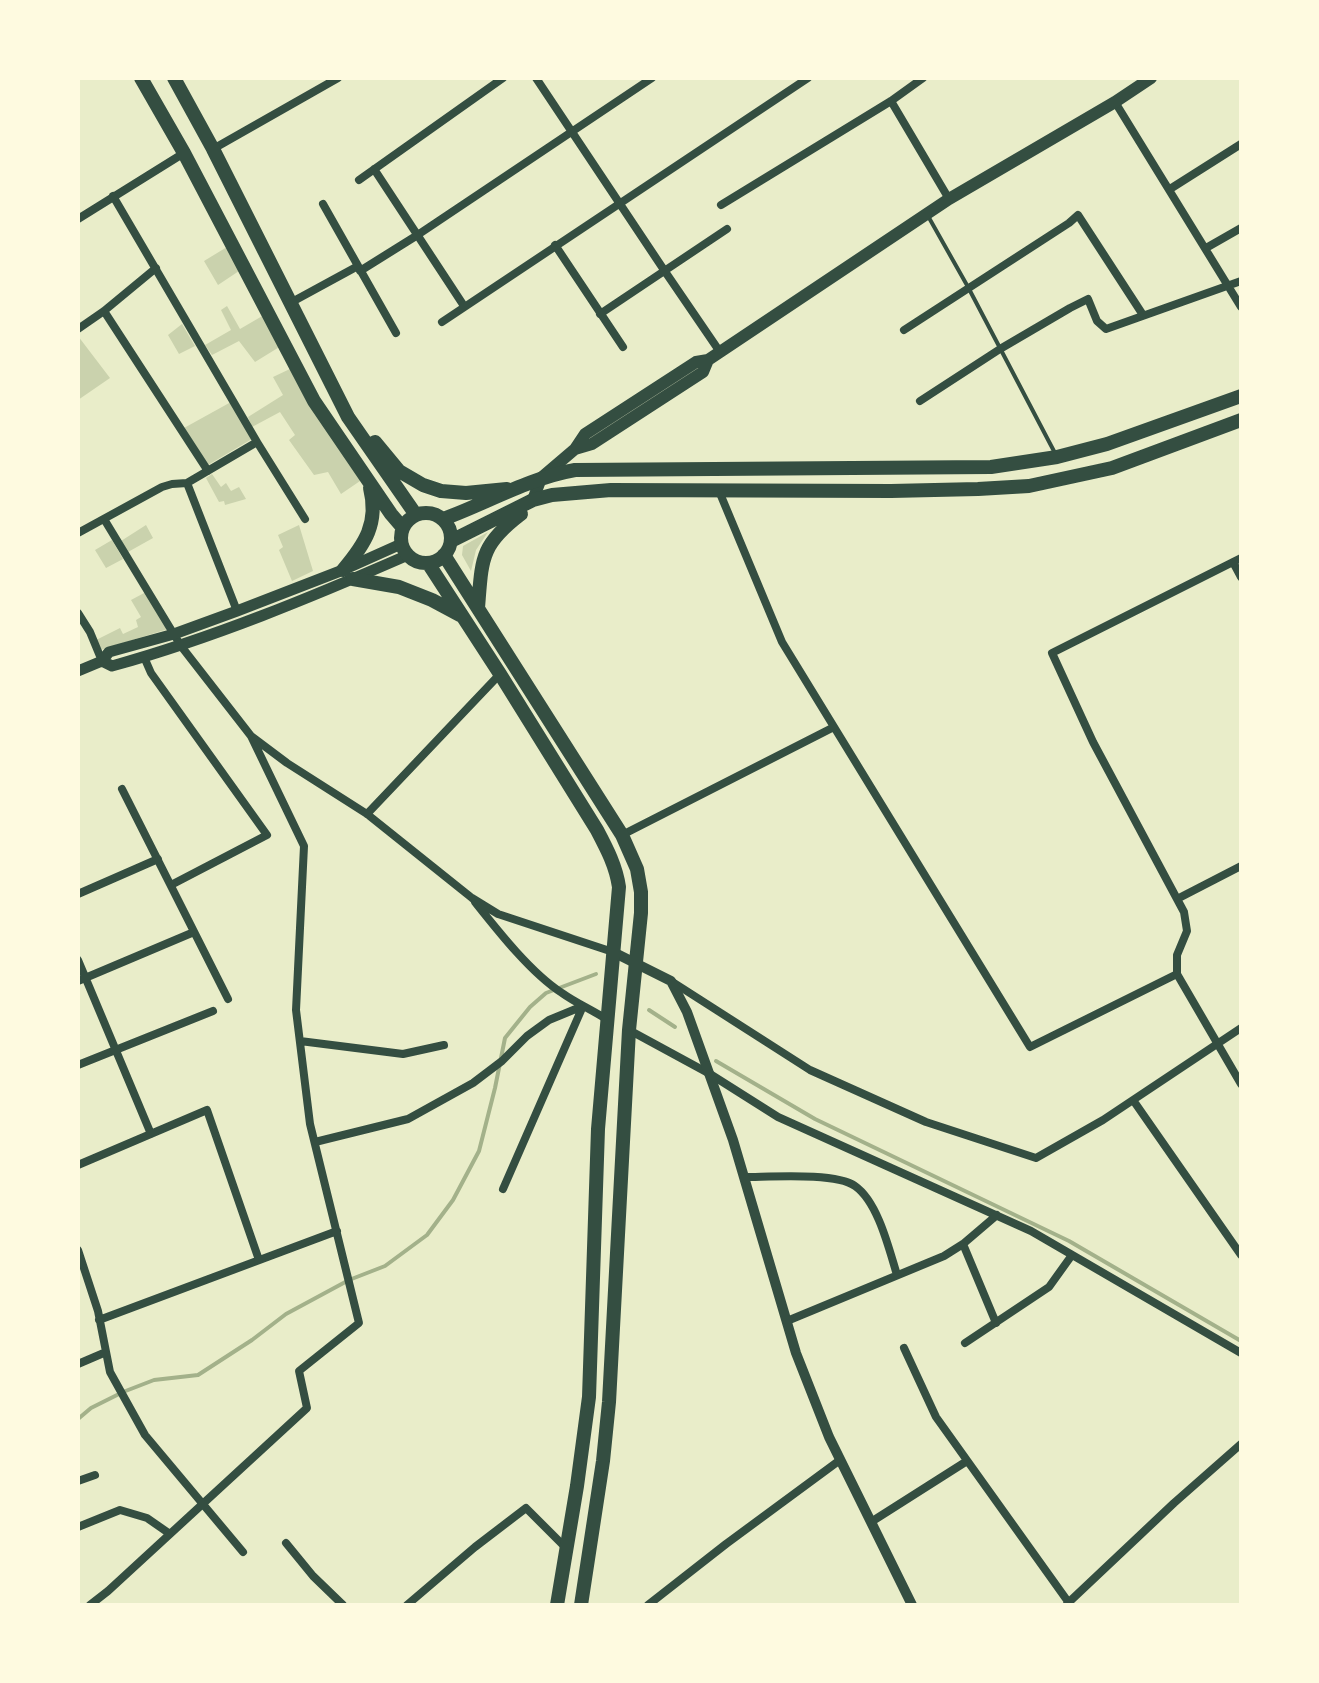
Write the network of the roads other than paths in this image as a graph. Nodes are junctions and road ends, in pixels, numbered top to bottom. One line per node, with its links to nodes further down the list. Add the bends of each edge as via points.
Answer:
1 (141, 78): 15 (highway)
2 (174, 78): 14 (highway)
3 (338, 78): 14 (street)
4 (503, 78): 16 (street)
5 (536, 78): 12 (street)
6 (652, 78): 12 (street)
7 (808, 78): 21 (street)
8 (923, 78): 10 (street)
9 (1143, 80): 11 (main road)
10 (891, 101): 20 (street); 23 (street)
11 (1115, 102): 18 (street); 20 (main road)
12 (572, 132): 21 (street); 28 (street)
13 (1241, 144): 18 (street)
14 (213, 149): 37 (highway)
15 (184, 153): 19 (street); 58 (highway, via 314,401)
16 (374, 169): 17 (street); 28 (street)
17 (359, 180)
18 (1170, 189): 30 (street)
19 (113, 196): 25 (street); 31 (street)
20 (949, 199): 24 (main road)
21 (619, 203): 29 (street); 33 (street)
22 (323, 204): 32 (street)
23 (721, 205)
24 (927, 215): 36 (lane); 49 (main road)
25 (78, 219)
26 (1241, 228): 30 (street)
27 (727, 229): 33 (street)
28 (416, 236): 32 (street); 38 (street)
29 (555, 245): 38 (street); 41 (street)
30 (1206, 248): 35 (street)
31 (156, 268): 40 (street); 54 (street)
32 (359, 268): 37 (street); 46 (street)
33 (664, 270): 41 (street); 49 (street)
34 (1241, 281): 35 (street)
35 (1229, 285): 39 (street); 42 (street)
36 (968, 287): 42 (street, via 1078,215); 45 (street); 48 (lane)
37 (290, 303): 52 (highway)
38 (464, 306): 43 (street)
39 (1241, 307)
40 (104, 311): 44 (street); 56 (street)
41 (600, 314): 47 (street)
42 (1143, 315): 48 (street, via 1106,329 1088,299)
43 (442, 322)
44 (78, 329)
45 (904, 330)
46 (396, 333)
47 (623, 347)
48 (1000, 349): 51 (street); 55 (lane)
49 (720, 352): 57 (main road, via 703,372 592,444 575,449)
50 (1241, 396): 55 (highway)
51 (920, 401)
52 (348, 417): 60 (highway, via 399,471 423,485 466,493); 64 (highway)
53 (1241, 420): 61 (highway, via 1112,468 1029,486)
54 (257, 442): 56 (street); 66 (street)
55 (1057, 457): 57 (highway, via 991,467 575,470)
56 (208, 471): 59 (street)
57 (541, 478): 60 (highway); 63 (main road)
58 (368, 481): 68 (highway); 75 (highway, via 371,527)
59 (187, 483): 65 (street, via 162,487); 78 (street)
60 (515, 490): 67 (highway)
61 (719, 491): 62 (highway); 87 (street, via 782,642)
62 (552, 495): 63 (highway); 77 (highway, via 502,528 489,543 481,562)
63 (533, 500): 70 (highway)
64 (416, 515): 67 (highway, via 430,513); 68 (highway)
65 (104, 519): 69 (street); 81 (street)
66 (305, 519)
67 (443, 519): 70 (highway)
68 (403, 528): 71 (highway)
69 (78, 533)
70 (451, 541): 72 (highway)
71 (404, 549): 74 (highway); 75 (main road)
72 (444, 555): 74 (highway); 77 (highway)
73 (1237, 560): 76 (street); 97 (street, via 1052,653)
74 (428, 563): 80 (highway)
75 (348, 574): 78 (main road); 80 (highway, via 399,587); 82 (main road)
76 (1241, 577)
77 (478, 608): 91 (highway)
78 (237, 611): 81 (main road)
79 (78, 613): 84 (street)
80 (464, 618): 86 (highway)
81 (174, 634): 82 (street); 84 (main road, via 109,652)
82 (181, 646): 83 (main road); 88 (street)
83 (144, 657): 84 (main road, via 112,666); 94 (street, via 267,835)
84 (102, 661): 85 (main road)
85 (78, 671)
86 (500, 674): 90 (street); 99 (highway, via 610,854 619,887)
87 (834, 727): 91 (street); 102 (street, via 1030,1047)
88 (251, 736): 90 (street); 111 (street, via 304,846 296,1010)
89 (122, 789): 92 (street)
90 (367, 814): 96 (street)
91 (622, 835): 101 (highway, via 641,892)
92 (158, 859): 94 (street); 95 (street)
93 (1241, 866): 97 (street)
94 (171, 885): 98 (street)
95 (78, 894)
96 (472, 898): 99 (street, via 498,914); 106 (street, via 551,985)
97 (1177, 899): 102 (street, via 1187,931 1177,955)
98 (194, 932): 103 (street); 105 (street)
99 (613, 952): 101 (street); 108 (highway)
100 (78, 960): 103 (street)
101 (635, 963): 104 (street); 110 (highway)
102 (1177, 974): 112 (street)
103 (82, 979): 114 (street)
104 (671, 981): 116 (street); 118 (street, via 810,1070 926,1122 1036,1158)
105 (228, 999)
106 (583, 1006): 108 (street); 120 (street, via 549,1020 473,1083 408,1119); 123 (street)
107 (213, 1011): 114 (street)
108 (606, 1019): 151 (highway, via 589,1397)
109 (1241, 1028): 112 (street)
110 (629, 1030): 116 (street); 158 (highway, via 609,1402)
111 (300, 1041): 113 (street, via 403,1054); 120 (street)
112 (1216, 1043): 117 (street); 118 (street)
113 (444, 1045)
114 (116, 1050): 115 (street); 119 (street)
115 (78, 1065)
116 (710, 1074): 122 (street); 124 (street, via 778,1117)
117 (1241, 1084)
118 (1133, 1100): 129 (street)
119 (151, 1134): 121 (street); 130 (street, via 207,1110)
120 (315, 1142): 125 (street)
121 (78, 1165)
122 (744, 1177): 131 (street, via 829,1178 858,1187 875,1213); 134 (street)
123 (503, 1189)
124 (997, 1215): 126 (street); 128 (street)
125 (337, 1231): 130 (street); 146 (street, via 359,1323 299,1371 307,1408)
126 (963, 1244): 131 (street); 135 (street)
127 (78, 1250): 132 (street)
128 (1072, 1255): 135 (street, via 1049,1287); 139 (street)
129 (1241, 1255)
130 (259, 1260): 133 (street)
131 (897, 1275): 134 (street)
132 (82, 1276): 133 (street)
133 (99, 1320): 138 (street)
134 (787, 1321): 142 (street)
135 (996, 1323): 136 (street)
136 (965, 1343)
137 (904, 1348): 143 (street, via 936,1417)
138 (106, 1352): 140 (street); 146 (street, via 110,1372 145,1435)
139 (1241, 1353)
140 (78, 1364)
141 (1241, 1444): 153 (street)
142 (840, 1460): 147 (street); 159 (street)
143 (967, 1461): 147 (street); 153 (street)
144 (95, 1475): 145 (street)
145 (78, 1481)
146 (203, 1504): 149 (street); 152 (street)
147 (871, 1522): 160 (street)
148 (78, 1527): 149 (street, via 120,1510 147,1518)
149 (170, 1534): 154 (street)
150 (286, 1543): 155 (street)
151 (567, 1549): 156 (street, via 526,1508); 157 (highway)
152 (243, 1552)
153 (1068, 1604)
154 (90, 1605)
155 (343, 1605)
156 (407, 1605)
157 (557, 1605)
158 (581, 1605)
159 (648, 1605)
160 (912, 1605)

